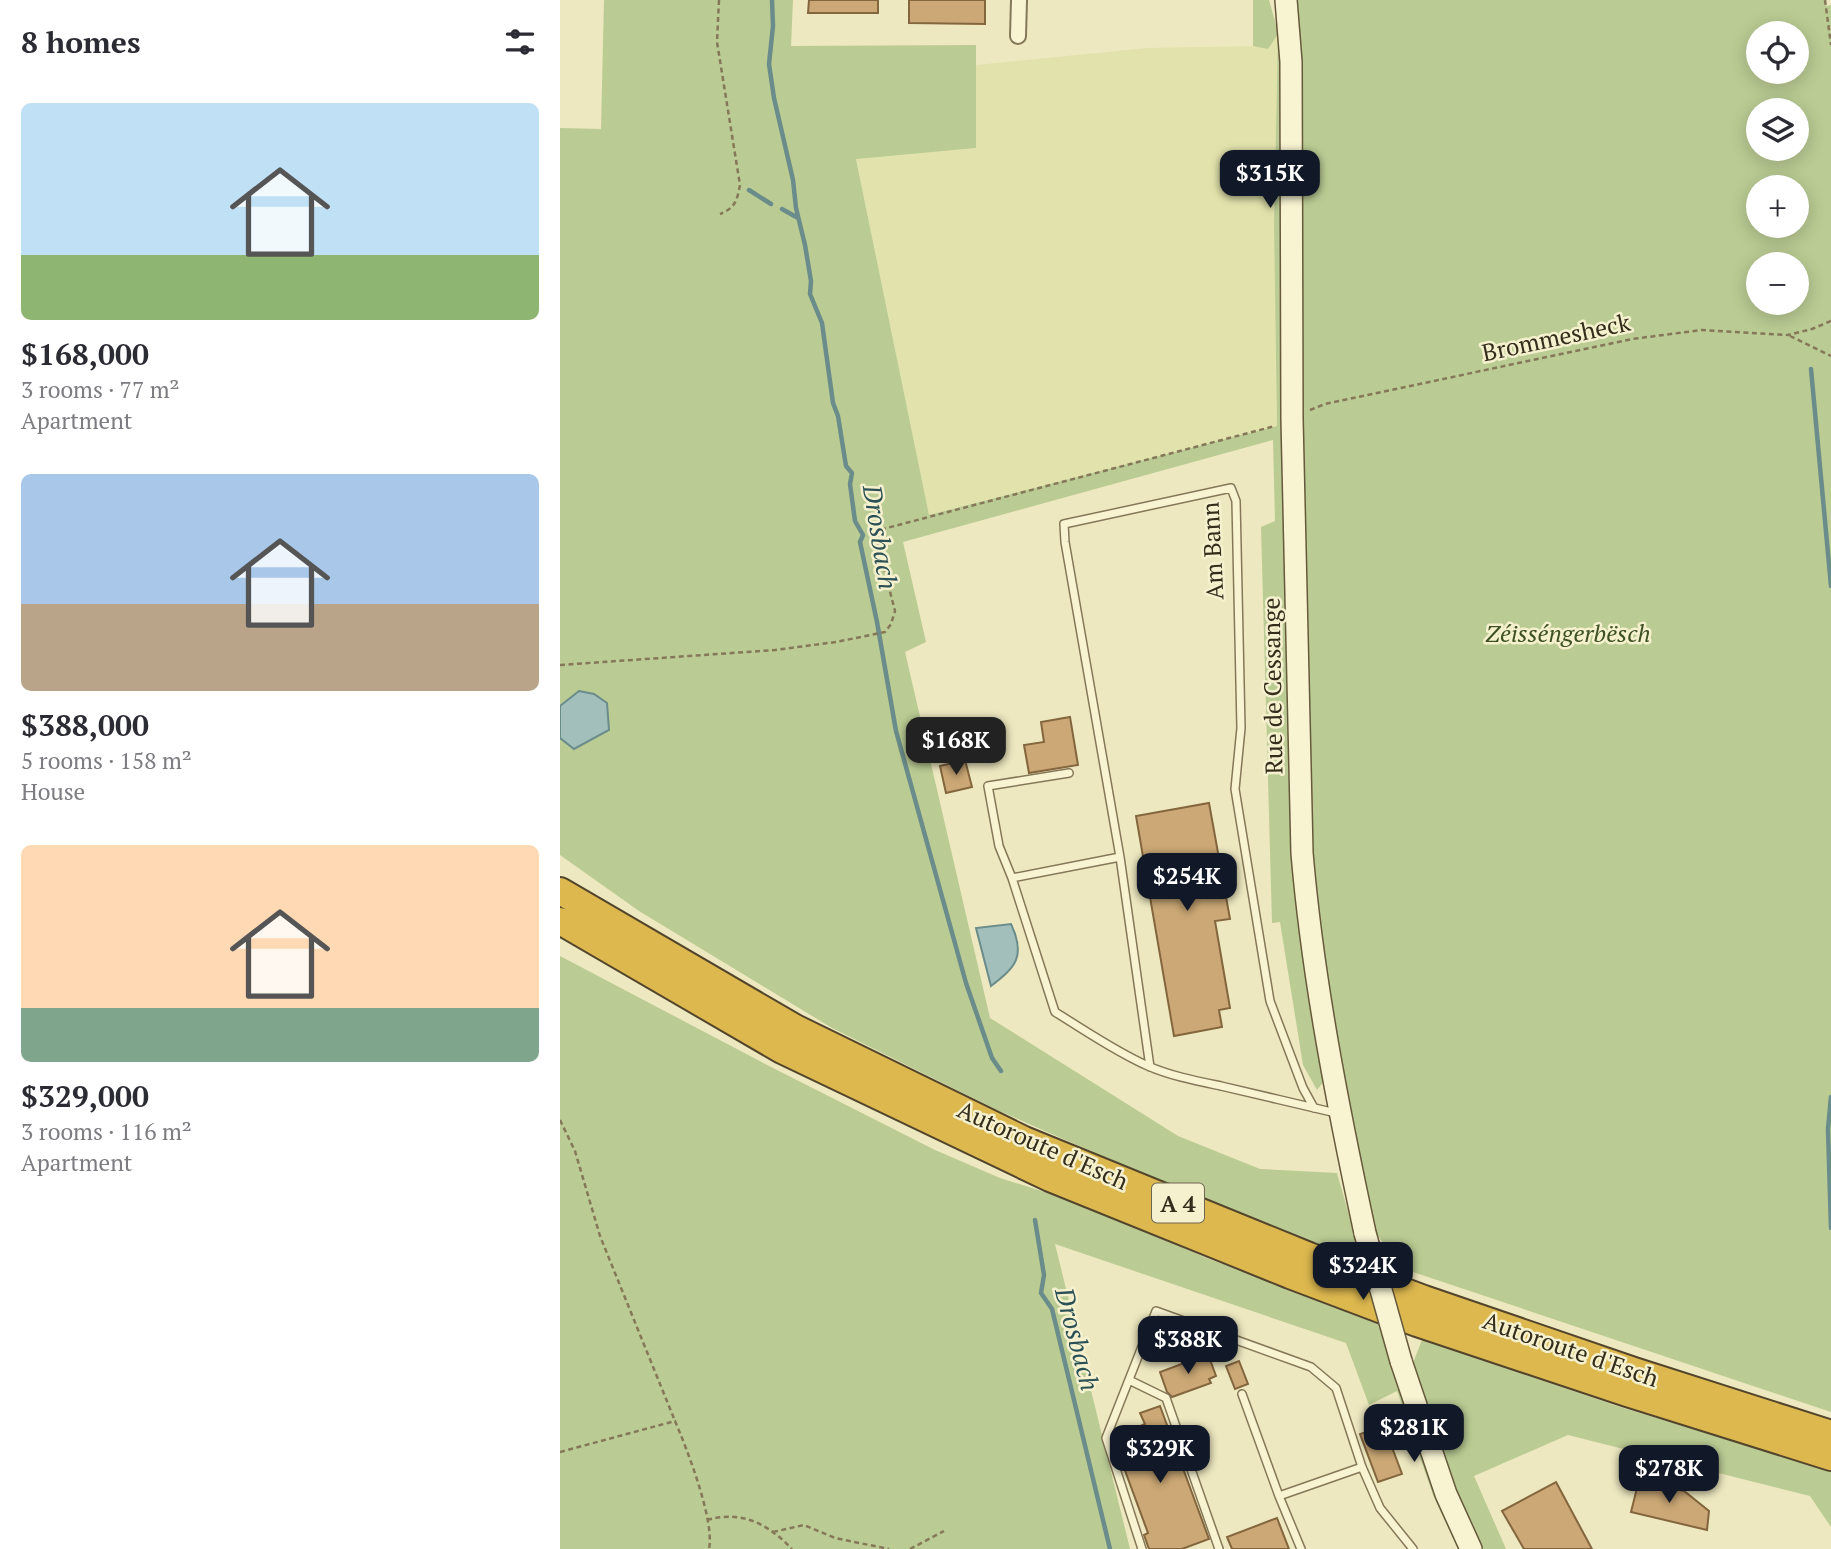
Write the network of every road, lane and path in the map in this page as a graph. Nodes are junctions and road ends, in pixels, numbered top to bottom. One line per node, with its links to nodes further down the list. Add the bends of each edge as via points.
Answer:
1 (719, 0): 7 (path, via 717,43 740,185 732,209)
2 (1019, 0): 5 (street)
3 (1286, 0): 11 (main road, Rue de Cessange, via 1291,62)
4 (1825, 0): 6 (path)
5 (1018, 36)
6 (1831, 45)
7 (720, 214)
8 (1831, 321): 9 (path, Brommesheck)
9 (1788, 335): 10 (path); 11 (path, Brommesheck, via 1702,330 1632,339 1325,404)
10 (1831, 356)
11 (1287, 422): 12 (path, Brommesheck, via 883,529 878,545 895,611 885,632 775,650); 23 (main road, Rue de Cessange, via 1308,925)
12 (560, 665)
13 (1069, 772): 15 (lane, via 988,786 999,846)
14 (1119, 857): 15 (lane); 21 (lane, Am Bann); 22 (lane, Am Bann, via 1064,524 1231,488 1236,501 1240,715 1235,789 1269,1000)
15 (1012, 878): 21 (lane, via 1055,1012)
16 (560, 882): 19 (highway)
17 (560, 891): 19 (highway, Autoroute d'Esch / A 4)
18 (560, 920): 25 (highway, Autoroute d'Esch / A 4, via 782,1049)
19 (607, 920): 29 (highway, Autoroute d'Esch / A 4, via 795,1028 1024,1140 1424,1299)
20 (560, 939): 25 (highway, A 4, via 775,1057 938,1139)
21 (1150, 1067): 22 (lane)
22 (1314, 1108): 23 (lane)
23 (1340, 1115): 45 (main road, Rue de Cessange, bridge, via 1365,1233 1401,1361 1446,1494)
24 (560, 1120): 28 (path, via 575,1151 600,1236)
25 (1016, 1162): 31 (highway, Autoroute d'Esch / A 4, via 1418,1323)
26 (1129, 1380): 32 (lane, via 1156,1311 1311,1367 1336,1388); 41 (lane, via 1106,1438); 42 (lane, via 1166,1398)
27 (1242, 1394): 33 (lane)
28 (676, 1421): 30 (path); 34 (path)
29 (1831, 1434)
30 (560, 1452)
31 (1831, 1457)
32 (1362, 1467): 33 (lane); 44 (lane, via 1380,1508)
33 (1279, 1496): 43 (lane)
34 (707, 1520): 36 (path, via 725,1515 756,1521); 37 (path)
35 (944, 1531): 40 (path)
36 (773, 1532): 38 (path); 39 (path, via 804,1525 835,1538)
37 (709, 1549)
38 (792, 1549)
39 (889, 1549)
40 (910, 1549)
41 (1142, 1549)
42 (1219, 1549)
43 (1301, 1549)
44 (1413, 1549)
45 (1471, 1549)

